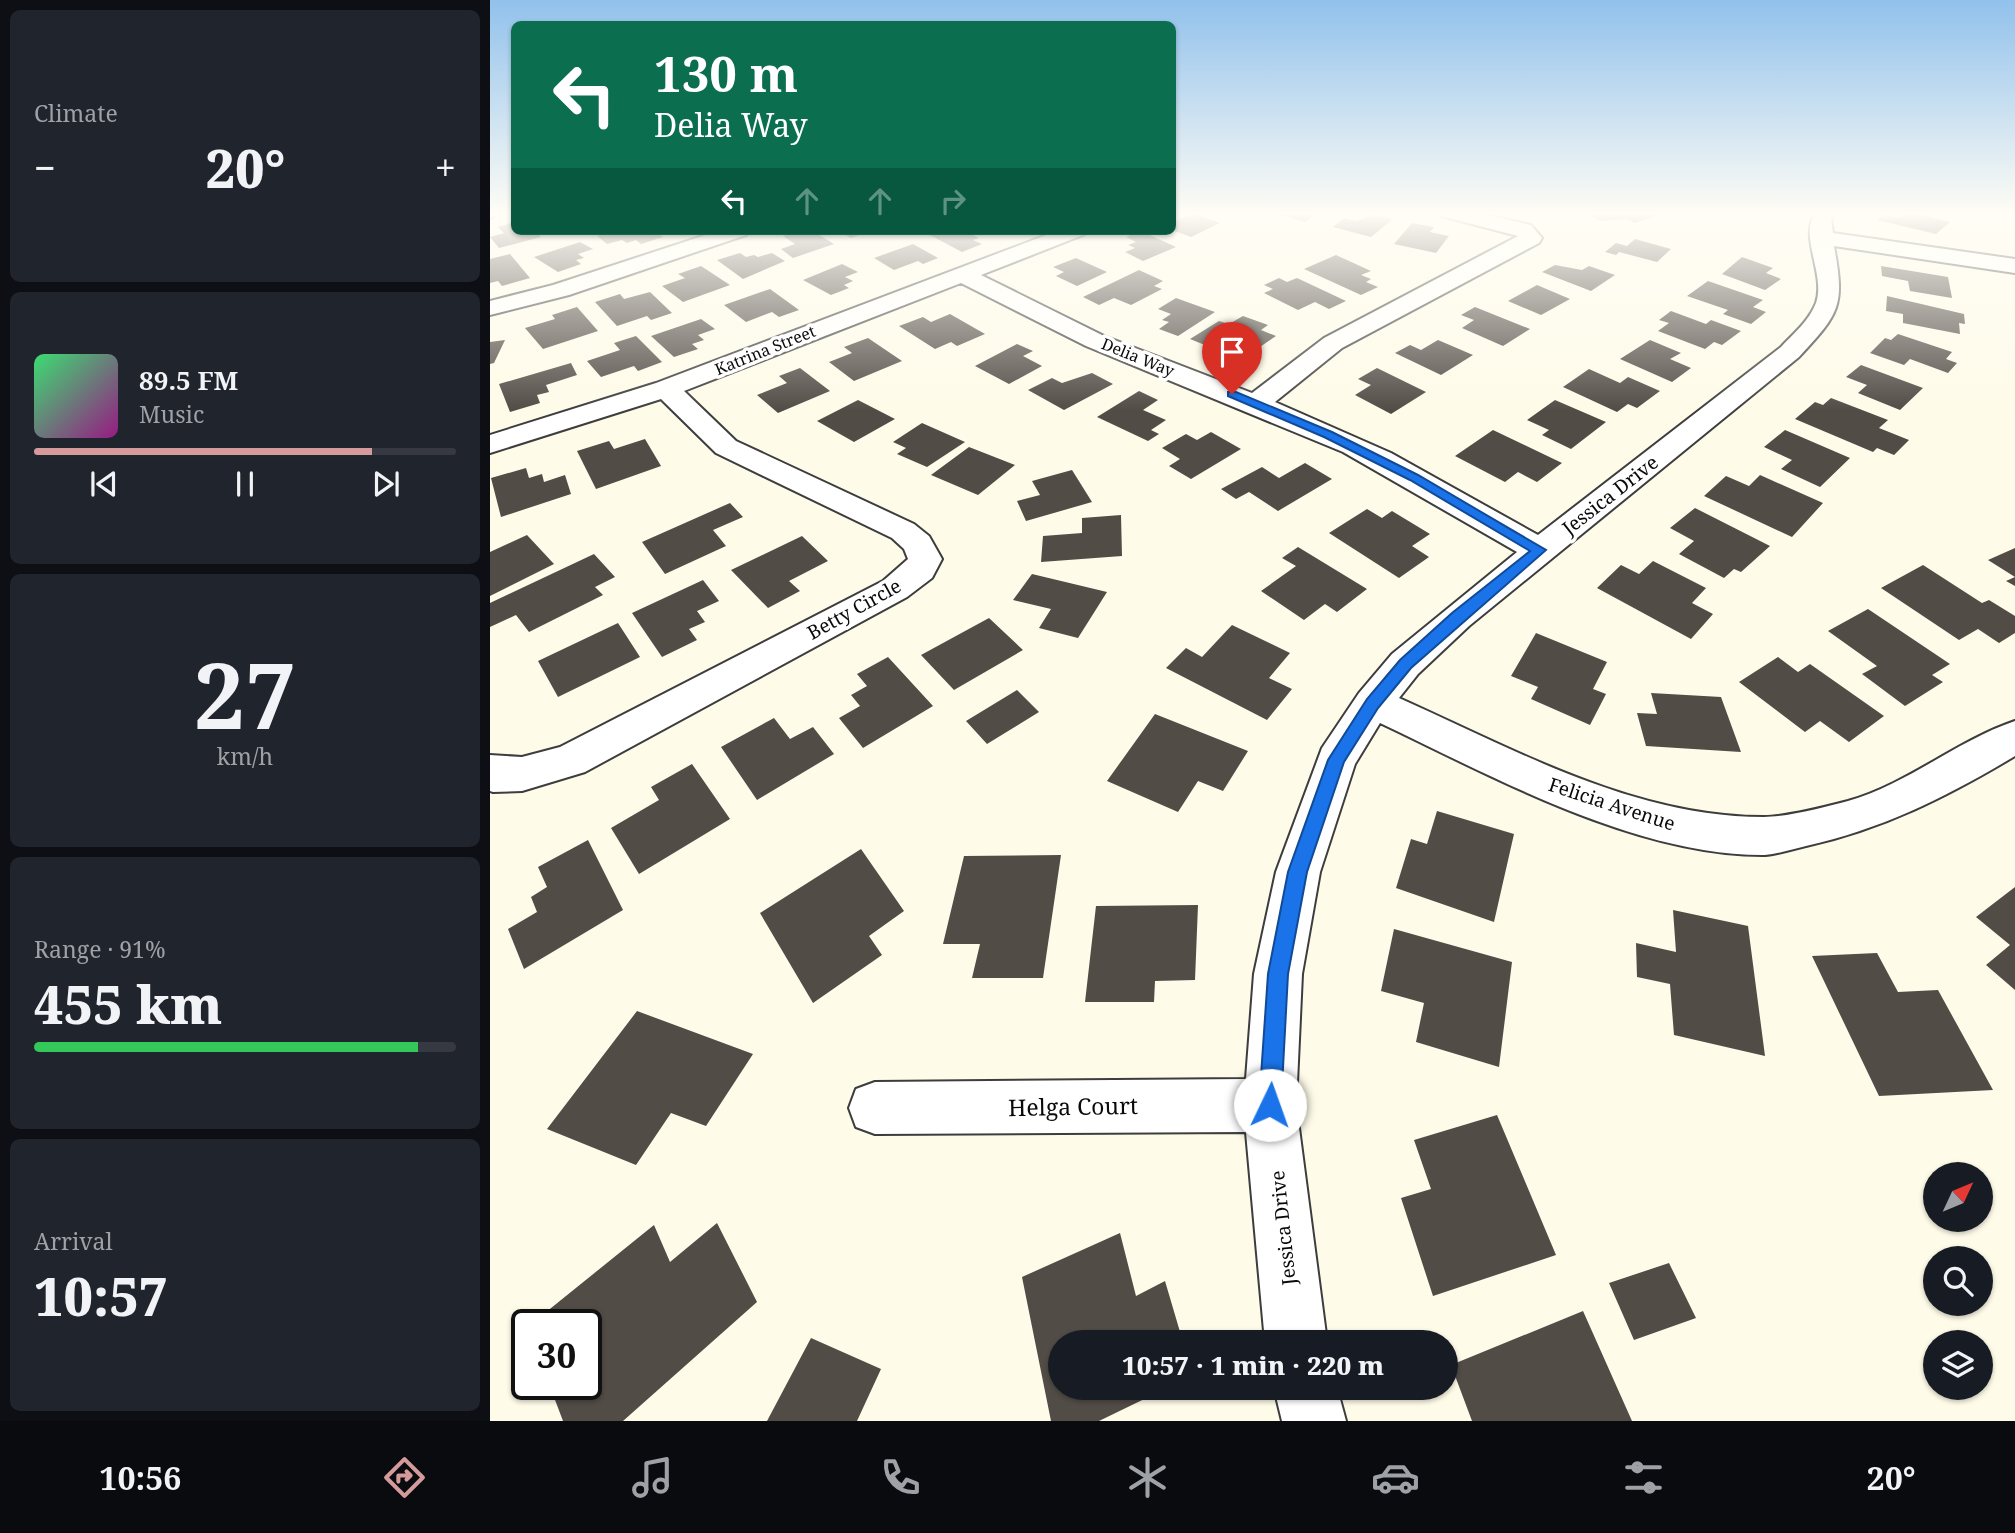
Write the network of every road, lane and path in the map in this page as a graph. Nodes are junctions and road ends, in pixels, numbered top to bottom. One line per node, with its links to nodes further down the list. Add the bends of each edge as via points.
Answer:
1 (596, 278): 6 (street)
2 (951, 278): 7 (street, Katrina Street)
3 (970, 278): 8 (street, Delia Way, via 1037,316)
4 (1455, 278): 8 (street, via 1333,343)
5 (1830, 278): 10 (street, Jessica Drive, via 1831,299 1819,324 1790,352)
6 (490, 308)
7 (666, 389): 9 (street, Katrina Street); 13 (street, Betty Circle, via 726,447 903,531 918,544 925,559 920,570 895,589 571,760 522,774)
8 (1256, 404): 10 (street, Delia Way, via 1414,477)
9 (490, 444)
10 (1539, 550): 11 (street, Jessica Drive, via 1426,645)
11 (1373, 703): 12 (street, Felicia Avenue, via 1564,791 1671,826 1766,835 1852,818 1930,786); 14 (street, Jessica Drive, via 1336,760 1298,872 1278,974)
12 (2015, 737)
13 (490, 772)
14 (1270, 1105): 15 (street, Helga Court); 16 (street, Jessica Drive)
15 (875, 1108)
16 (1295, 1330)
17 (1309, 1400): 18 (street)
18 (1314, 1421)

